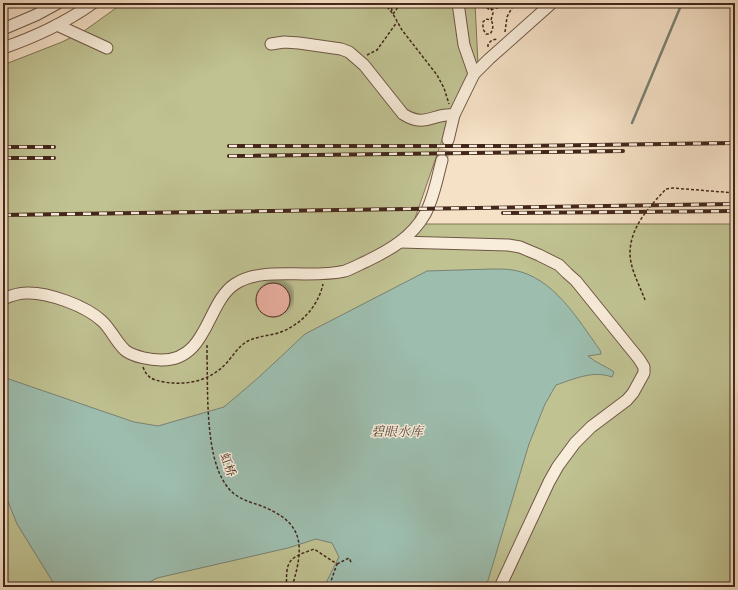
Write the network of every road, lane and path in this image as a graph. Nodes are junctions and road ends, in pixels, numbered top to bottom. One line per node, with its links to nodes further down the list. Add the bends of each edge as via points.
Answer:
1 (58, 3): 19 (street)
2 (93, 3): 18 (street)
3 (384, 3): 15 (path)
4 (391, 3): 15 (path)
5 (401, 3): 15 (path)
6 (458, 3): 25 (street, via 464,45)
7 (485, 3): 14 (path, via 486,7)
8 (489, 3): 14 (path)
9 (506, 3): 14 (path)
10 (512, 3): 13 (path)
11 (552, 3): 20 (street)
12 (539, 5): 13 (path)
13 (513, 6): 20 (path, via 505,25 505,38)
14 (493, 9): 16 (path)
15 (393, 14): 17 (path)
16 (492, 20): 16 (path, via 483,22 486,34 490,34 492,30)
17 (397, 22): 24 (path, via 377,50 367,55); 26 (path, via 437,75)
18 (57, 25): 22 (street, via 25,41); 23 (street)
19 (3, 29)
20 (508, 42): 25 (street)
21 (271, 44): 24 (street, via 284,42 341,49)
22 (3, 48)
23 (107, 48)
24 (355, 56): 26 (street, via 403,114 418,121 447,114)
25 (474, 74): 26 (street)
26 (454, 115): 27 (street)
27 (448, 140)
28 (442, 160): 30 (street, via 426,212 414,229)
29 (735, 193): 33 (path, via 673,188 666,189 656,200 640,220 633,234 630,253 632,266)
30 (400, 242): 31 (street, via 354,267); 41 (street, via 508,245 539,255 559,266 576,281 644,367 644,375 630,397 591,427 558,466)
31 (325, 274): 34 (street, via 272,274 243,280 228,290 206,330 186,352 160,360); 34 (path, via 317,300 304,318 287,329 248,341 224,366 205,379 186,383 156,381 144,371)
32 (3, 299): 34 (street, via 26,293 38,294 91,312 101,320 127,352)
33 (645, 300)
34 (142, 357)
35 (207, 357): 39 (path, 虹桥, bridge, via 212,446 221,476 225,485 236,496 275,512 290,524 298,541 299,551)
36 (337, 564): 37 (path, via 349,558); 38 (path, via 314,549 295,556 286,570); 40 (path, via 330,584)
37 (352, 564)
38 (286, 587)
39 (292, 587)
40 (322, 587)
41 (500, 587)

